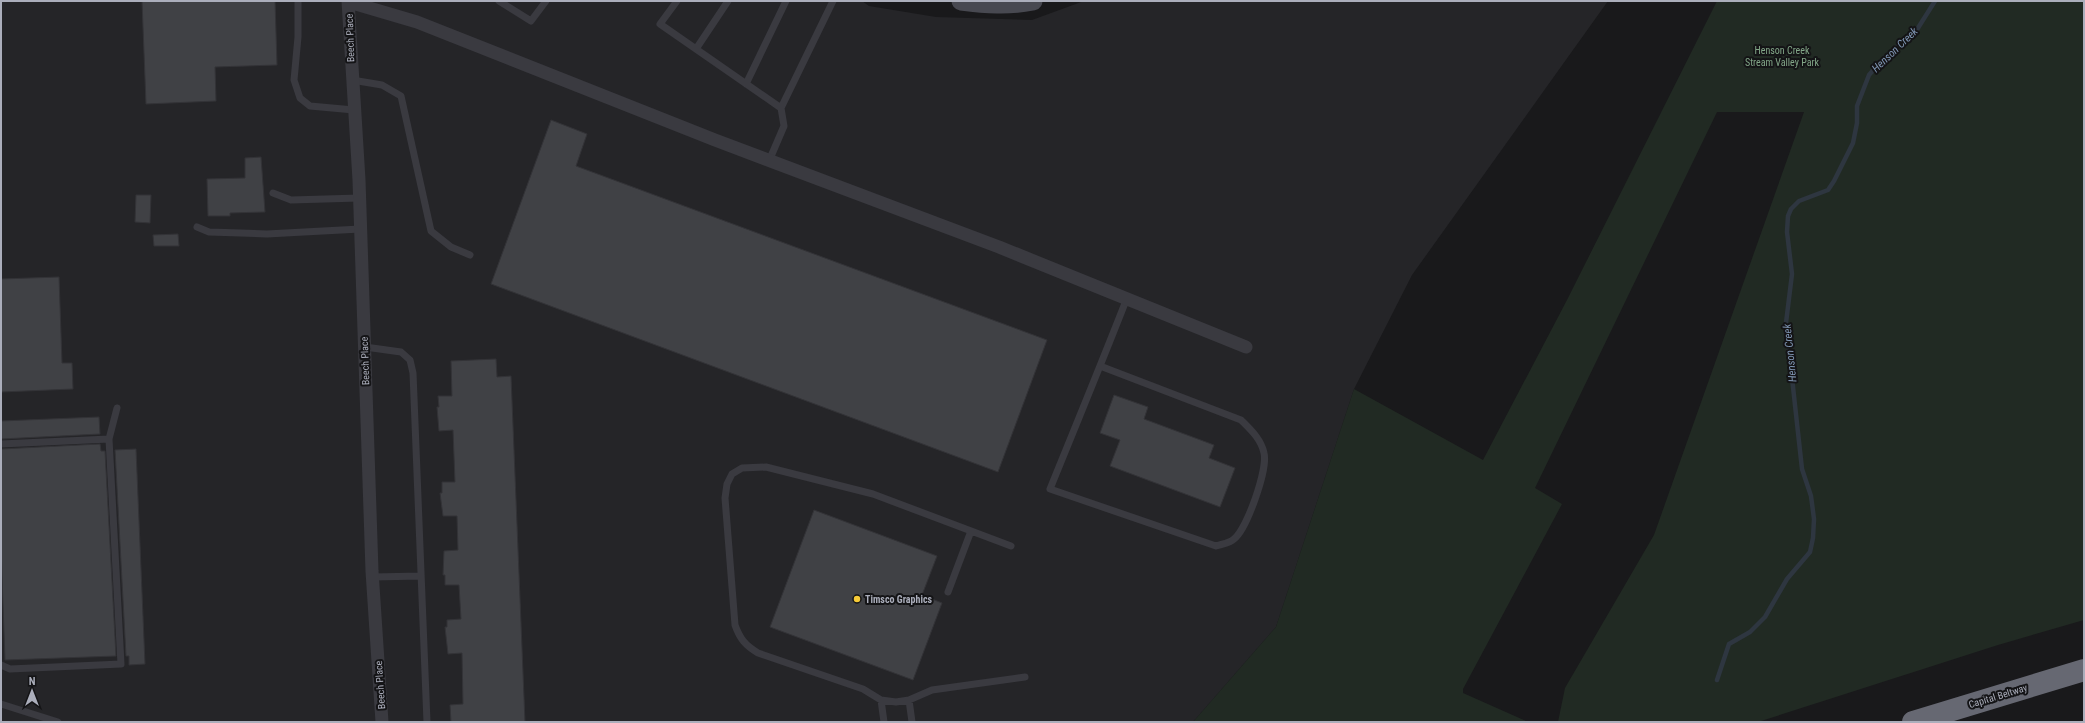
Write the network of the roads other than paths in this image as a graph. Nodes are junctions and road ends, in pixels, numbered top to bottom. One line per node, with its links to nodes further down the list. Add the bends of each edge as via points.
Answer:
1 (298, 1): 15 (lane, via 294,80 300,98 310,106)
2 (499, 1): 3 (lane, via 531,21)
3 (546, 1)
4 (677, 1): 11 (lane, via 660,24)
5 (728, 1): 11 (lane)
6 (786, 1): 13 (lane)
7 (833, 1): 14 (lane)
8 (961, 1): 9 (street, via 985,4 1019,4)
9 (1033, 1)
10 (349, 2): 12 (street, Beech Place); 16 (street, via 417,22)
11 (696, 49): 13 (lane)
12 (352, 80): 15 (street, Beech Place); 21 (lane, via 382,85 401,96 431,231 451,247)
13 (746, 84): 14 (lane)
14 (781, 108): 16 (lane, via 784,126)
15 (354, 110): 18 (street, Beech Place)
16 (769, 161): 22 (street)
17 (273, 193): 18 (lane, via 291,200)
18 (359, 198): 20 (street, Beech Place)
19 (197, 227): 20 (lane, via 209,232 267,234)
20 (360, 229): 23 (street, Beech Place)
21 (470, 255)
22 (1128, 298): 24 (street); 25 (lane)
23 (365, 347): 31 (lane, via 401,352 410,360 413,373); 32 (street, Beech Place)
24 (1246, 347)
25 (1100, 366): 25 (lane, via 1050,489 1216,546 1234,540 1244,527 1265,468 1265,453 1256,435 1242,420)
26 (117, 408): 27 (lane)
27 (109, 439): 28 (lane); 34 (lane, via 121,664 10,669)
28 (1, 444)
29 (971, 531): 30 (lane); 33 (lane); 37 (lane, via 873,494 782,470 766,467 742,468 732,474 725,498 734,611 740,637 747,646 758,653 863,689)
30 (1011, 546)
31 (421, 576): 32 (lane); 42 (lane)
32 (373, 577): 41 (street, Beech Place)
33 (948, 592)
34 (1, 666)
35 (2084, 670): 45 (highway, Capital Beltway)
36 (1025, 677): 38 (lane, via 932,690)
37 (881, 700): 38 (lane); 43 (lane)
38 (909, 700): 44 (lane)
39 (1, 704): 40 (lane)
40 (58, 722)
41 (382, 722)
42 (427, 722)
43 (884, 722)
44 (912, 722)
45 (1912, 722)

